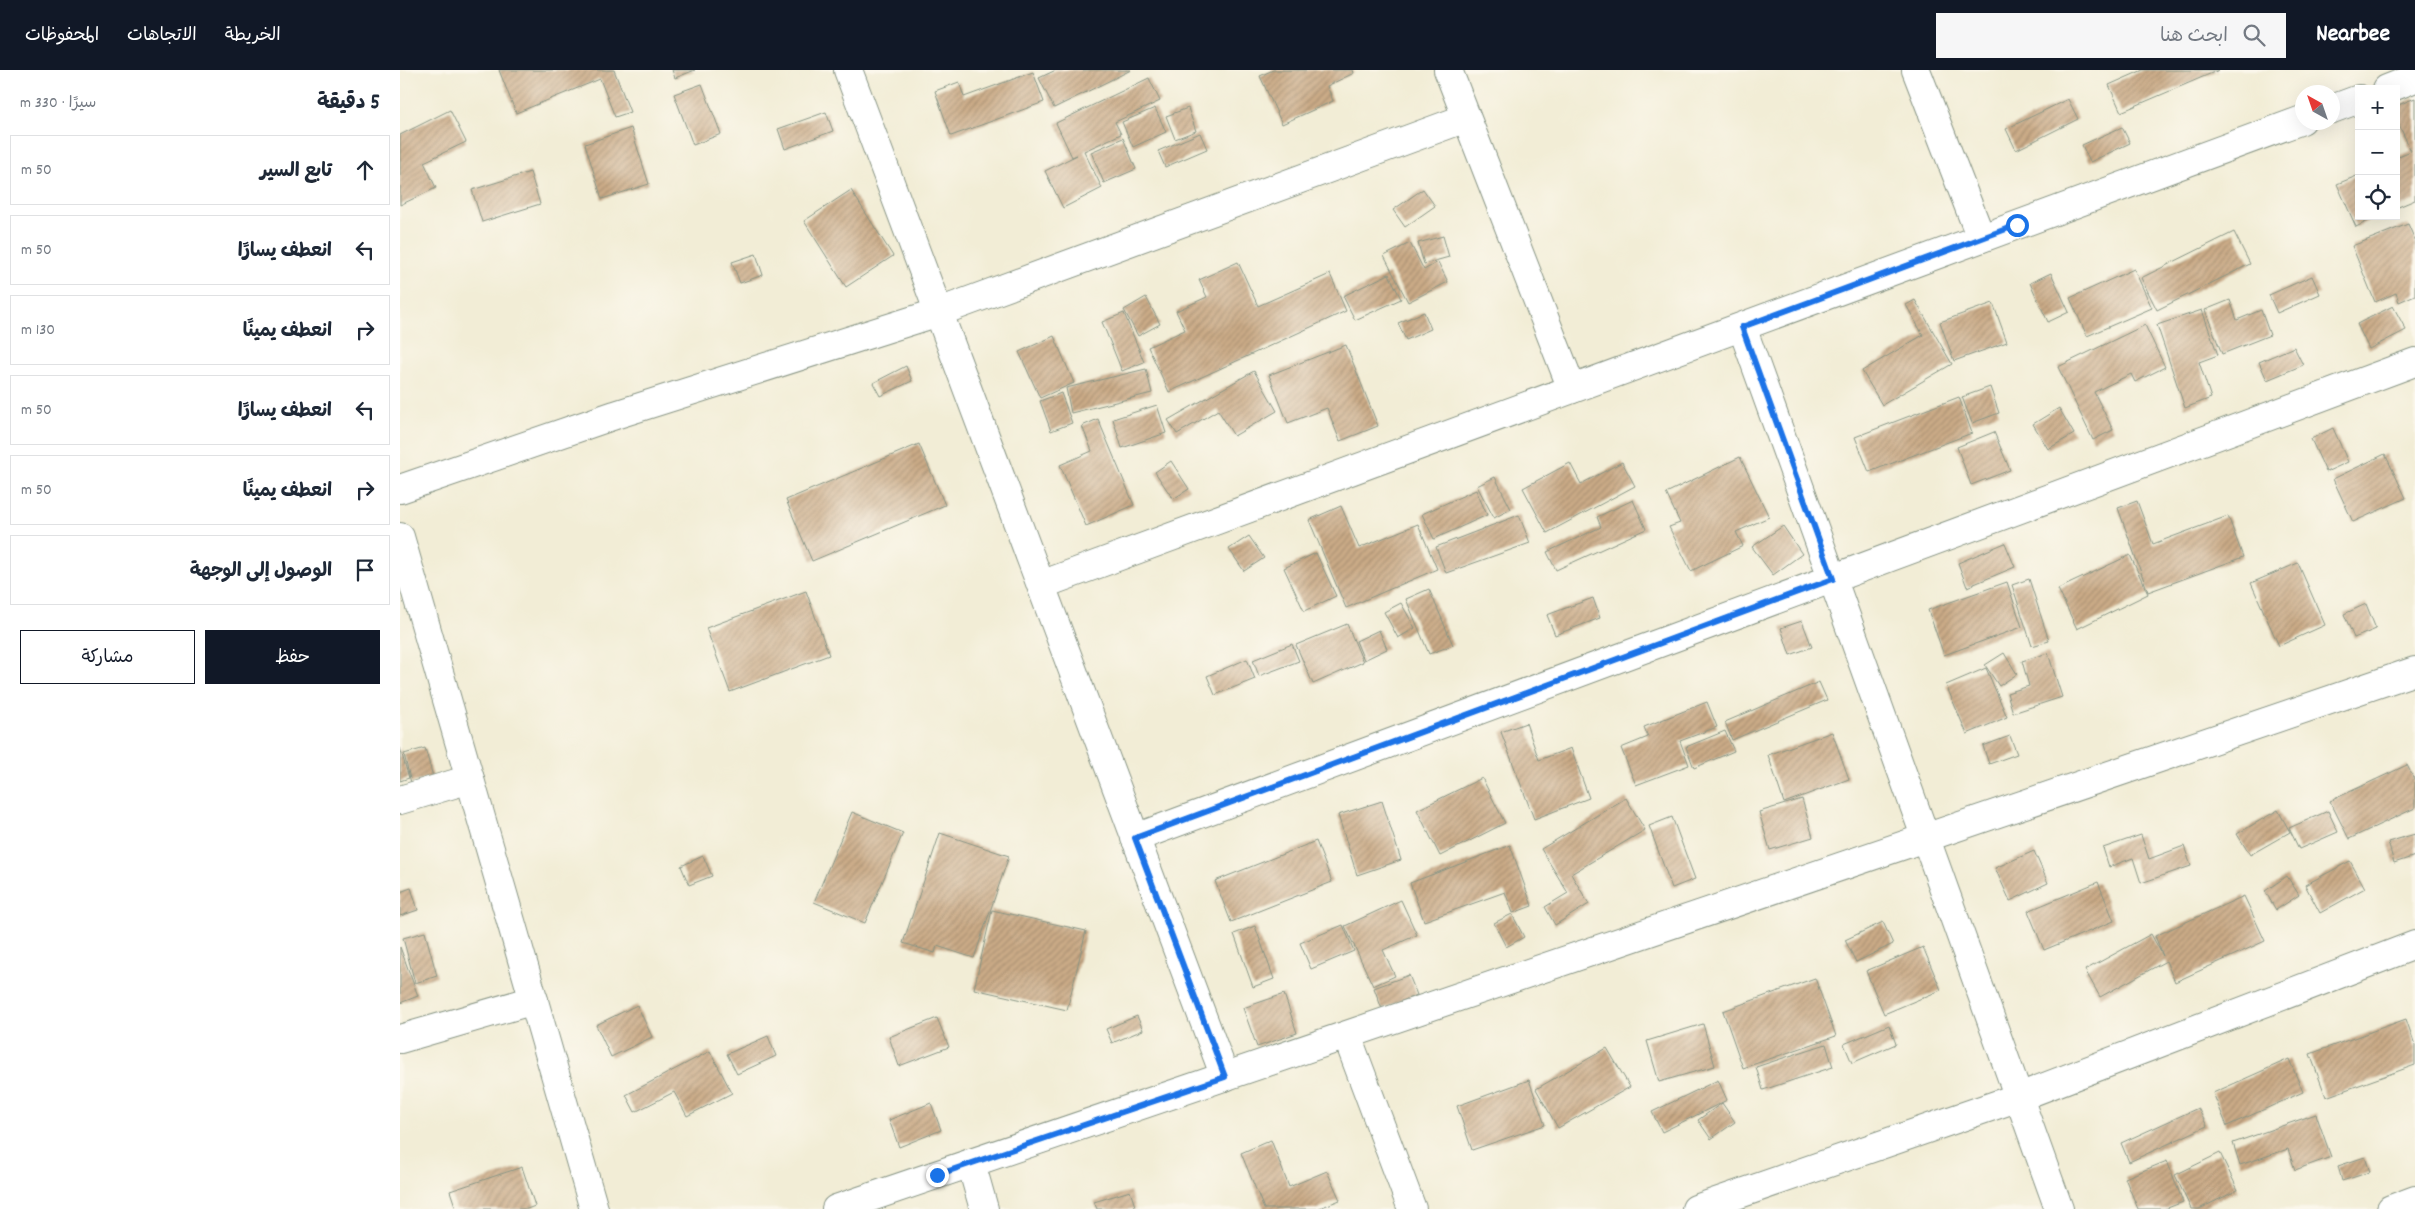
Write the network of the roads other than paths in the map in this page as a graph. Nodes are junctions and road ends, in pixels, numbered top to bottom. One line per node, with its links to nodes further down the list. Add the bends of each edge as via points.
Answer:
1 (848, 70): 11 (street)
2 (1448, 70): 8 (street)
3 (1916, 70): 10 (street)
4 (2415, 78): 5 (street)
5 (2397, 85)
6 (2355, 100): 7 (street)
7 (2340, 106)
8 (1466, 118): 11 (street); 14 (street)
9 (2295, 123): 10 (street)
10 (1981, 238): 12 (street)
11 (938, 312): 15 (street, via 615,415); 19 (street)
12 (1742, 327): 14 (street); 17 (street)
13 (2415, 362): 17 (street)
14 (1572, 389): 19 (street)
15 (400, 489)
16 (400, 537): 18 (street)
17 (1833, 579): 23 (street); 24 (street)
18 (407, 585): 21 (street)
19 (1041, 585): 23 (street)
20 (2415, 671): 24 (street)
21 (470, 779): 22 (street); 26 (street)
22 (400, 800)
23 (1135, 838): 29 (street)
24 (1926, 839): 27 (street); 30 (street)
25 (2415, 945): 30 (street)
26 (534, 1000): 28 (street); 33 (street)
27 (1347, 1036): 29 (street); 36 (street)
28 (400, 1039)
29 (1225, 1077): 31 (street)
30 (2019, 1098): 37 (street); 38 (street)
31 (970, 1164): 34 (street); 35 (street)
32 (2415, 1200): 39 (street)
33 (594, 1209)
34 (836, 1209)
35 (984, 1209)
36 (1412, 1209)
37 (1696, 1209)
38 (2059, 1209)
39 (2391, 1209)

